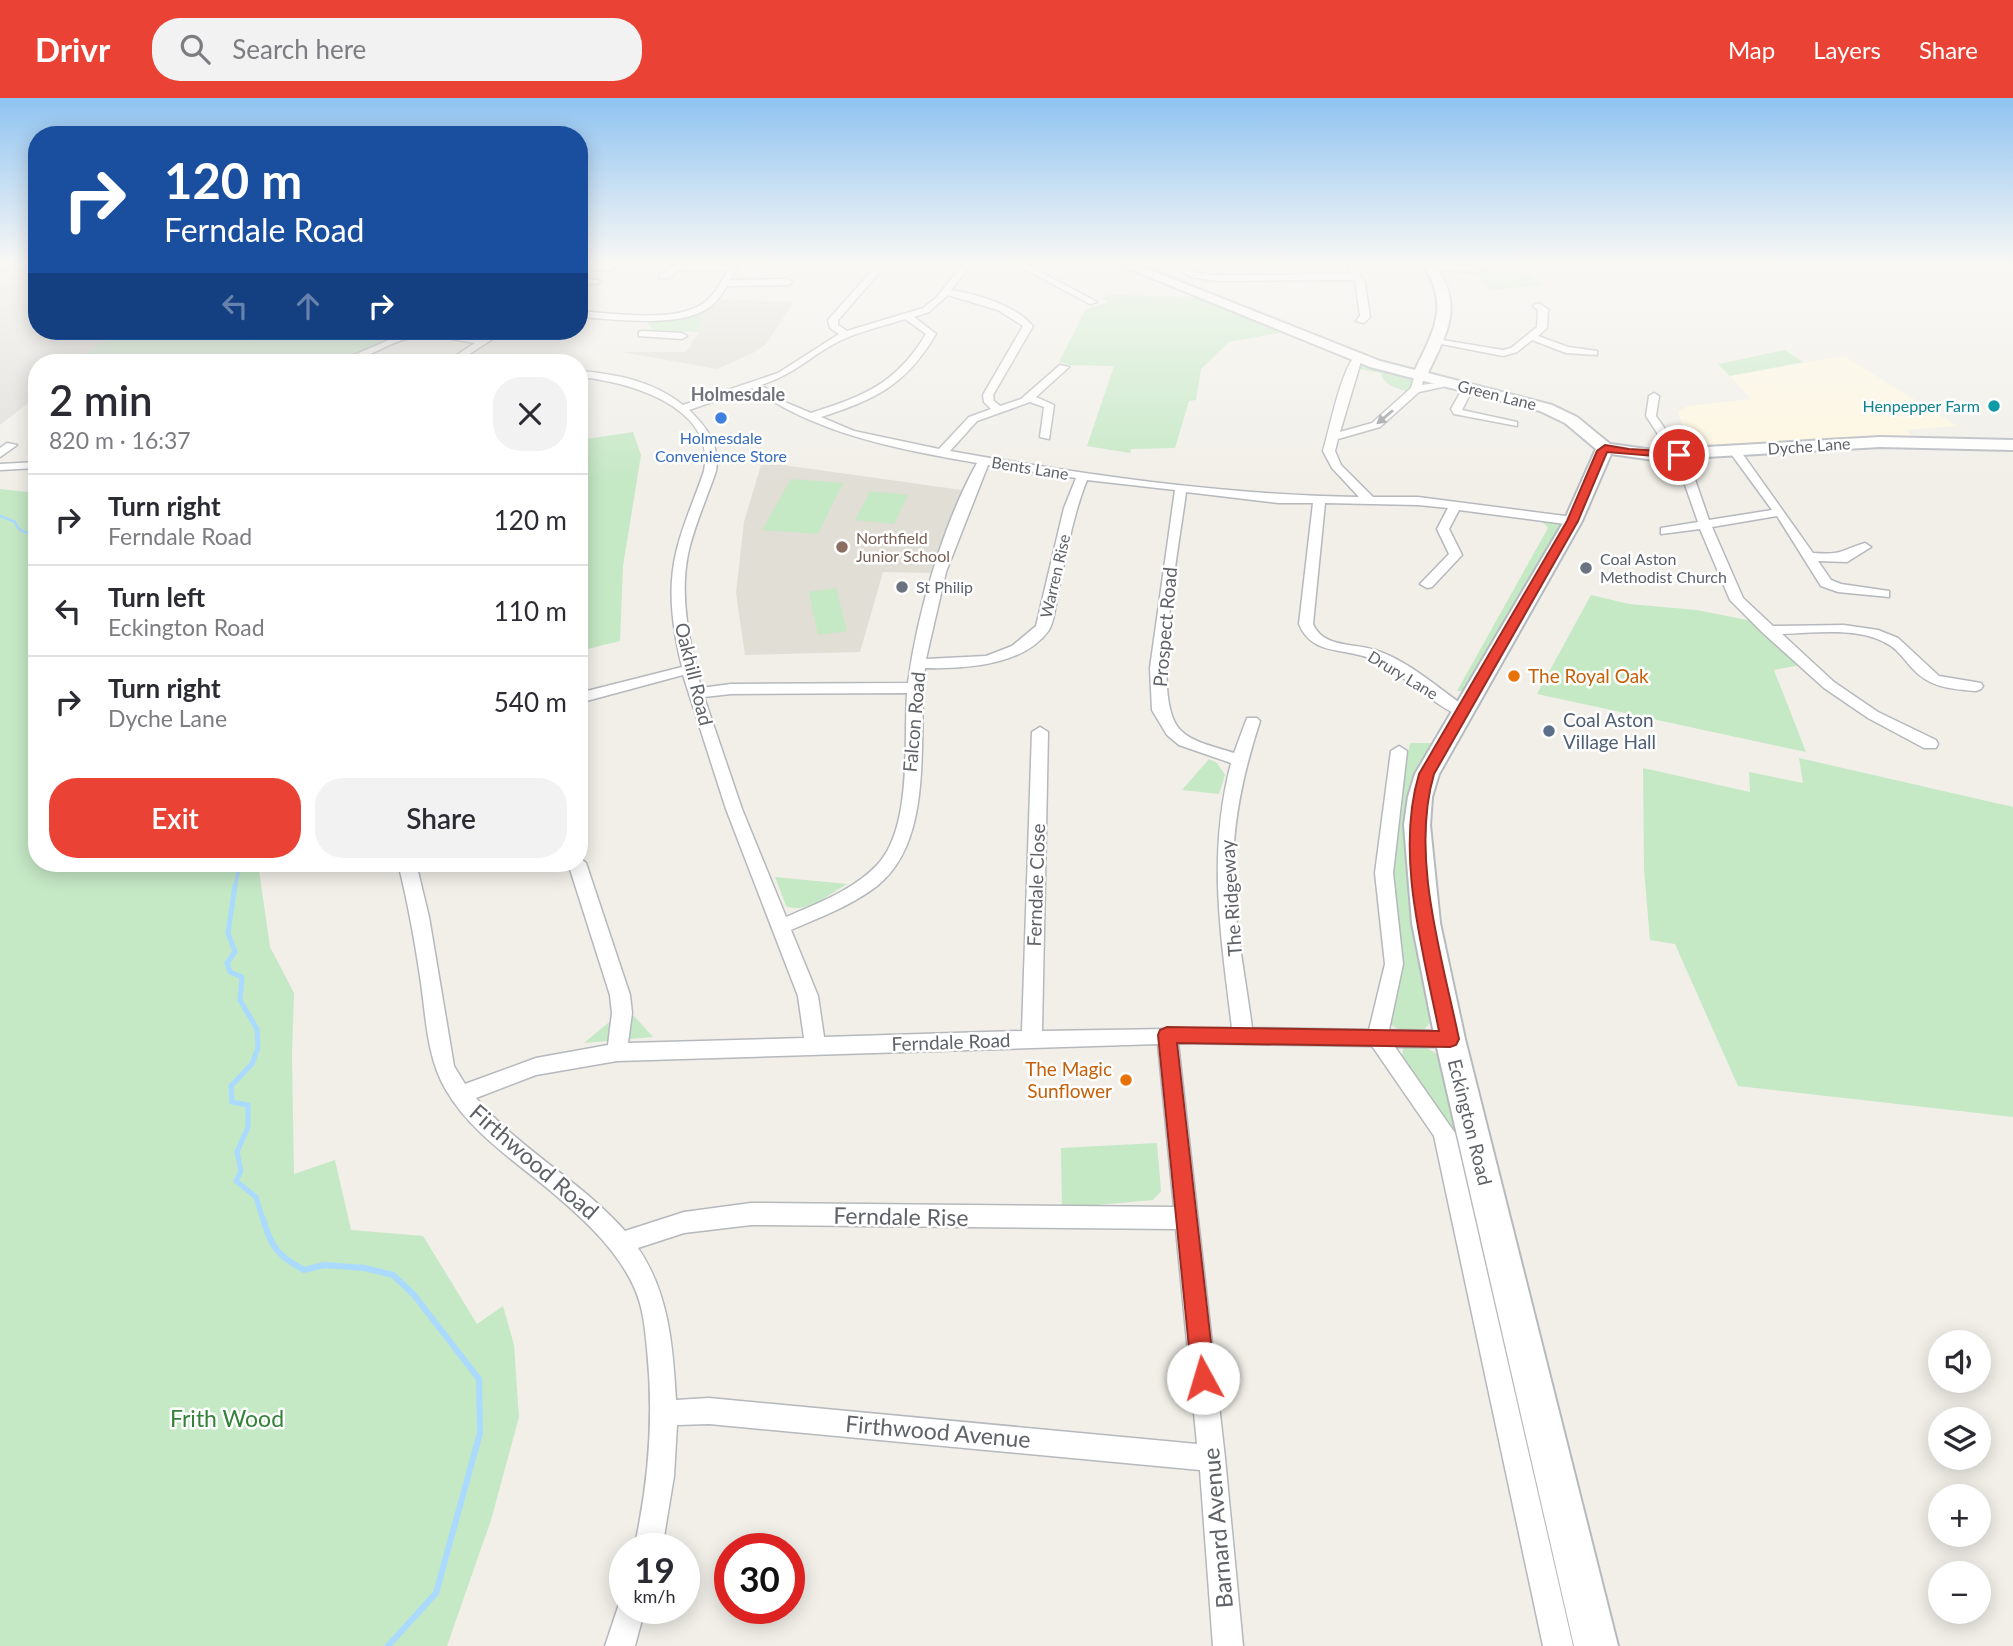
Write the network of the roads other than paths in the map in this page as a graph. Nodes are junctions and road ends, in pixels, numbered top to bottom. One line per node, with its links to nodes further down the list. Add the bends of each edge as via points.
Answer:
1 (640, 337): 13 (street)
2 (839, 337): 21 (street, via 789,372)
3 (929, 337): 27 (street, via 895,383)
4 (1021, 337): 26 (street, via 988,394)
5 (1305, 337): 17 (main road, Green Lane)
6 (1437, 337): 12 (main road)
7 (1528, 337): 12 (street, via 1503,353)
8 (1532, 337): 14 (street, via 1566,351)
9 (396, 340): 15 (street)
10 (478, 340): 11 (street)
11 (485, 341): 16 (street)
12 (1436, 342): 20 (main road)
13 (636, 346)
14 (1597, 353)
15 (362, 354)
16 (465, 354)
17 (1357, 358): 20 (main road, Green Lane); 28 (street)
18 (1064, 367): 23 (street)
19 (588, 375): 25 (street, Oakhill Road, via 648,386)
20 (1418, 383): 22 (main road, Green Lane); 30 (street, one-way to 30, via 1382,420)
21 (754, 385): 25 (street); 27 (street, Bents Lane)
22 (1468, 388): 29 (street, via 1458,412); 35 (main road, Green Lane, via 1553,411)
23 (1030, 398): 26 (street); 31 (street, via 1049,405)
24 (1655, 404): 39 (street, via 1654,424)
25 (682, 409): 58 (street, Oakhill Road, via 701,429 712,453 681,561 678,612)
26 (998, 410): 37 (street, via 973,419)
27 (810, 417): 37 (street, Bents Lane, via 864,437)
28 (1339, 422): 30 (street); 32 (street)
29 (1513, 424)
30 (1361, 431): 32 (street)
31 (1045, 437)
32 (1334, 437): 46 (street, via 1331,458)
33 (11, 445): 38 (street)
34 (2013, 445): 36 (main road, Dyche Lane, via 1880,442)
35 (1605, 448): 39 (main road, Dyche Lane); 49 (main road, Eckington Road)
36 (1735, 451): 39 (main road, Dyche Lane); 48 (street)
37 (942, 453): 40 (street, Bents Lane)
38 (0, 454)
39 (1679, 455): 50 (street)
40 (984, 461): 43 (street, Bents Lane); 57 (street, Falcon Road, via 942,565)
41 (28, 465): 42 (street)
42 (0, 467)
43 (1082, 477): 44 (street, Bents Lane); 57 (street, Warren Rise, via 1070,508 1043,628 1017,649 989,660)
44 (1181, 488): 45 (street, Bents Lane); 68 (street, Prospect Road, via 1157,668 1160,710 1184,741)
45 (1319, 501): 46 (street, Bents Lane); 63 (street, Drury Lane, via 1308,631 1321,642 1380,657)
46 (1370, 501): 47 (street, Bents Lane)
47 (1454, 505): 49 (street, Bents Lane); 54 (street, via 1443,529 1457,555)
48 (1780, 512): 50 (street); 53 (street)
49 (1573, 521): 63 (main road, Eckington Road)
50 (1705, 525): 51 (street); 56 (street, via 1733,595)
51 (1665, 531)
52 (1865, 547): 53 (street, via 1842,559)
53 (1808, 556): 55 (street, via 1829,585)
54 (1430, 577)
55 (1884, 593)
56 (1768, 630): 59 (street, via 1877,634 1903,647 1932,678); 66 (street, via 1849,700)
57 (919, 663): 60 (street, Falcon Road)
58 (689, 669): 61 (street, Oakhill Road); 62 (street)
59 (1976, 686)
60 (915, 688): 61 (street); 71 (street, Falcon Road, via 907,804 896,852 859,887)
61 (695, 693): 71 (street, Oakhill Road)
62 (588, 696)
63 (1462, 711): 76 (main road, Eckington Road, via 1427,774 1417,825 1426,923)
64 (1252, 721): 68 (street, The Ridgeway)
65 (1040, 732): 75 (street, Ferndale Close)
66 (1930, 744)
67 (1399, 751): 74 (street, via 1384,873 1393,976)
68 (1238, 760): 73 (street, The Ridgeway, via 1226,860 1227,904)
69 (409, 872): 79 (street, Firthwood Road, via 444,1066)
70 (580, 872): 78 (street, via 620,995)
71 (779, 926): 77 (street, Oakhill Road, via 808,996)
72 (1167, 1035): 73 (street, Ferndale Road); 75 (street, Ferndale Road); 80 (street, Barnard Avenue)
73 (1244, 1035): 74 (street, Ferndale Road)
74 (1377, 1037): 76 (street, Ferndale Road); 88 (street, Eckington Road, via 1444,1133)
75 (1032, 1039): 77 (street, Ferndale Road)
76 (1450, 1039): 89 (main road, Eckington Road)
77 (814, 1047): 78 (street, Ferndale Road)
78 (617, 1052): 79 (street, Ferndale Road, via 523,1068)
79 (460, 1096): 81 (street, Firthwood Road, via 489,1127 595,1213)
80 (1186, 1218): 81 (street, Ferndale Rise, via 751,1214 667,1225); 83 (street, Barnard Avenue)
81 (621, 1245): 82 (street, Firthwood Road, via 650,1297)
82 (665, 1413): 83 (street, Firthwood Avenue, via 709,1410); 84 (street, Firthwood Road, via 660,1494)
83 (1212, 1458): 87 (street, Barnard Avenue)
84 (651, 1533)
85 (626, 1624): 86 (street)
86 (620, 1646)
87 (1228, 1646)
88 (1558, 1646)
89 (1596, 1646)

